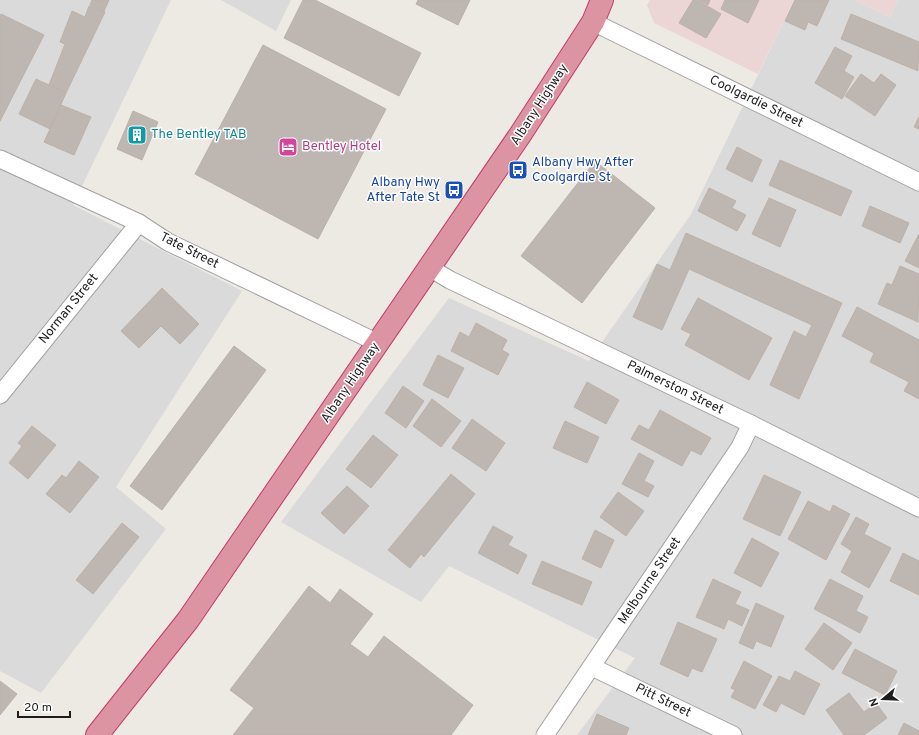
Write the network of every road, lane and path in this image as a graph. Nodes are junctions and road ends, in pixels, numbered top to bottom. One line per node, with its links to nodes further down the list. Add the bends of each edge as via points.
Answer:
1 (602, 0): 3 (highway, Albany Highway)
2 (615, 0): 3 (highway, Albany Highway)
3 (593, 22): 5 (street, Coolgardie Street); 7 (highway, Albany Highway)
4 (0, 159): 6 (street, Tate Street)
5 (919, 182)
6 (139, 223): 8 (street, Tate Street, via 168,242); 9 (street, Norman Street)
7 (430, 268): 8 (highway, Albany Highway); 10 (street, Palmerston Street, via 450,280)
8 (378, 343): 13 (highway, Albany Highway, via 188,620)
9 (0, 395)
10 (751, 424): 11 (street, Palmerston Street); 12 (street, Melbourne Street, via 740,447)
11 (919, 508)
12 (592, 667): 14 (street, Melbourne Street); 15 (street, Pitt Street)
13 (97, 735)
14 (545, 735)
15 (733, 735)

